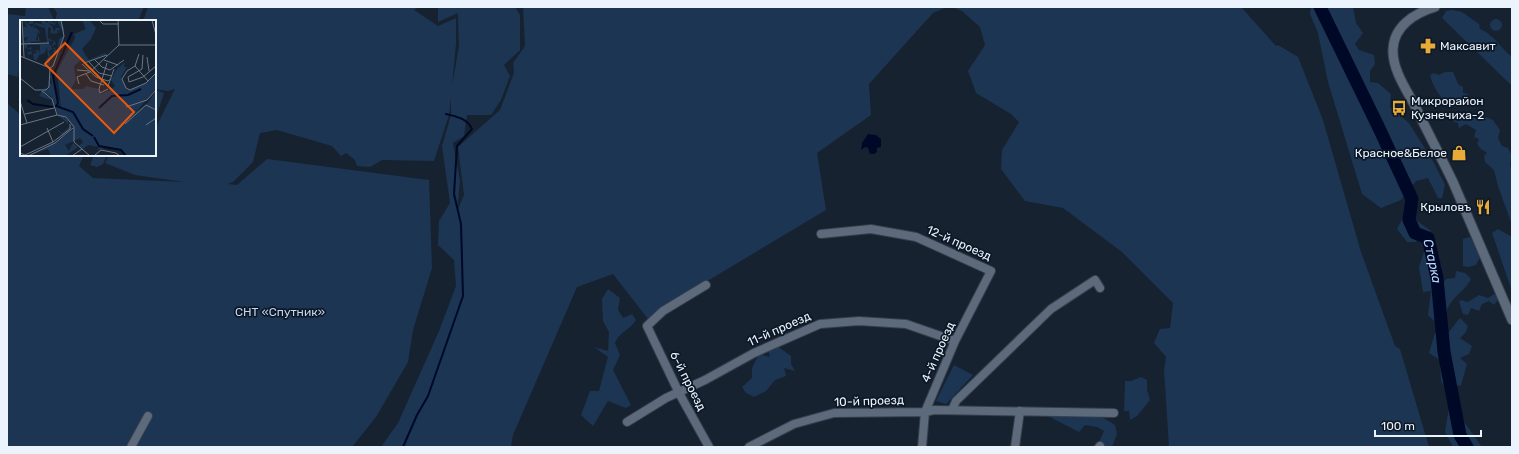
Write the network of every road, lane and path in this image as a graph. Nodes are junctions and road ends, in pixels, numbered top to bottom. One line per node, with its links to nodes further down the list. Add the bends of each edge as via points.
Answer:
1 (1435, 7): 2 (street)
2 (1419, 9): 7 (street, via 1405,23 1396,39 1393,48 1397,68 1453,182)
3 (822, 234): 4 (street, 12-й проезд, via 871,229 916,238)
4 (991, 270): 8 (street, 4-й проезд)
5 (706, 285): 9 (street, 6-й проезд, via 663,311 647,326)
6 (1100, 288): 10 (street, via 1095,280 1051,309 956,401)
7 (1512, 320)
8 (955, 341): 9 (street, 11-й проезд, via 906,324 859,321 820,324 754,353); 12 (street, 4-й проезд)
9 (679, 393): 15 (street, 11-й проезд); 17 (street, 6-й проезд)
10 (952, 410): 11 (street, 10-й проезд); 12 (street, 10-й проезд)
11 (1020, 411): 13 (street, 10-й проезд); 20 (street)
12 (925, 412): 18 (street, 10-й проезд, via 834,413 794,424); 19 (street, 4-й проезд)
13 (1114, 413)
14 (148, 416): 16 (street)
15 (627, 422)
16 (130, 447)
17 (709, 447)
18 (749, 447)
19 (922, 447)
20 (1015, 447)

